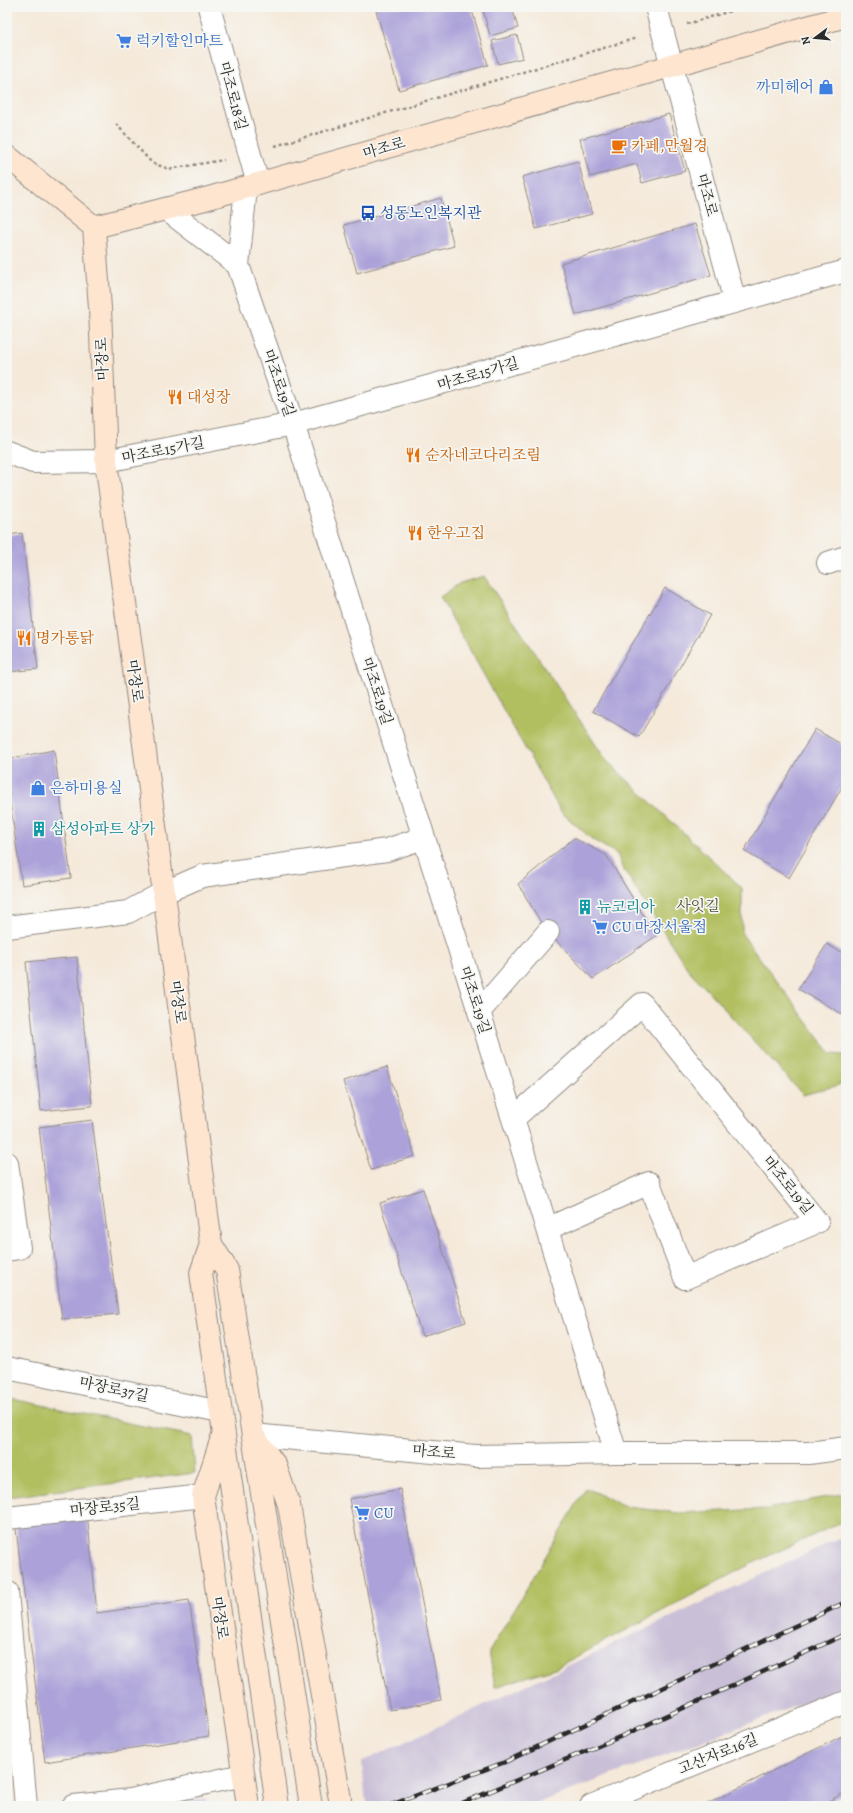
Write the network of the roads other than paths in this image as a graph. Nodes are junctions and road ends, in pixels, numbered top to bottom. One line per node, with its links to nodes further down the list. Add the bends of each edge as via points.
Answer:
1 (209, 7): 6 (street, 마조로18길, via 249,154)
2 (656, 7): 4 (street)
3 (846, 16): 4 (main road, 마조로)
4 (673, 65): 6 (main road, 마조로); 11 (street, 마조로)
5 (7, 156): 8 (main road)
6 (252, 186): 7 (main road, 마조로); 9 (street)
7 (166, 209): 8 (main road, 마조로); 9 (street)
8 (94, 227): 14 (main road, 마장로)
9 (238, 265): 12 (street, 마조로19길)
10 (846, 271): 11 (street, 마조로15가길)
11 (735, 302): 12 (street, 마조로15가길)
12 (293, 424): 14 (street, 마조로15가길); 15 (street, 마조로19길)
13 (7, 452): 14 (street, 마조로15가길, via 33,462)
14 (106, 461): 16 (main road, 마장로)
15 (423, 838): 16 (street, via 387,850 202,876); 19 (street, 마조로19길)
16 (163, 893): 17 (street, via 128,912); 23 (main road, 마장로)
17 (7, 927)
18 (548, 932): 19 (street)
19 (479, 1012): 20 (street, 마조로19길)
20 (513, 1119): 22 (street, 마조로19길); 22 (street, 마조로19길, via 642,1004 817,1222 685,1278 649,1183)
21 (7, 1163): 24 (street, via 19,1248)
22 (547, 1229): 30 (street, 마조로19길)
23 (211, 1244): 26 (main road, 마장로, via 201,1273); 28 (main road, 마장로, via 227,1270)
24 (7, 1250)
25 (7, 1368): 26 (street, 마장로37길)
26 (220, 1412): 27 (main road, 마장로)
27 (223, 1433): 31 (main road, 마장로); 40 (main road, 마장로)
28 (253, 1435): 30 (street, 마조로, via 476,1456); 36 (main road, 마장로, via 275,1465 289,1505); 41 (main road, 마장로)
29 (846, 1448): 30 (street, via 809,1453)
30 (616, 1453)
31 (203, 1496): 32 (street, 마장로35길); 35 (main road, 마장로)
32 (7, 1518)
33 (7, 1592): 37 (street)
34 (846, 1702): 42 (street, 고산자로16길)
35 (242, 1775): 38 (street, via 130,1800); 39 (main road, 마장로)
36 (340, 1799)
37 (26, 1806)
38 (73, 1806)
39 (248, 1806)
40 (277, 1806)
41 (311, 1806)
42 (591, 1806)

